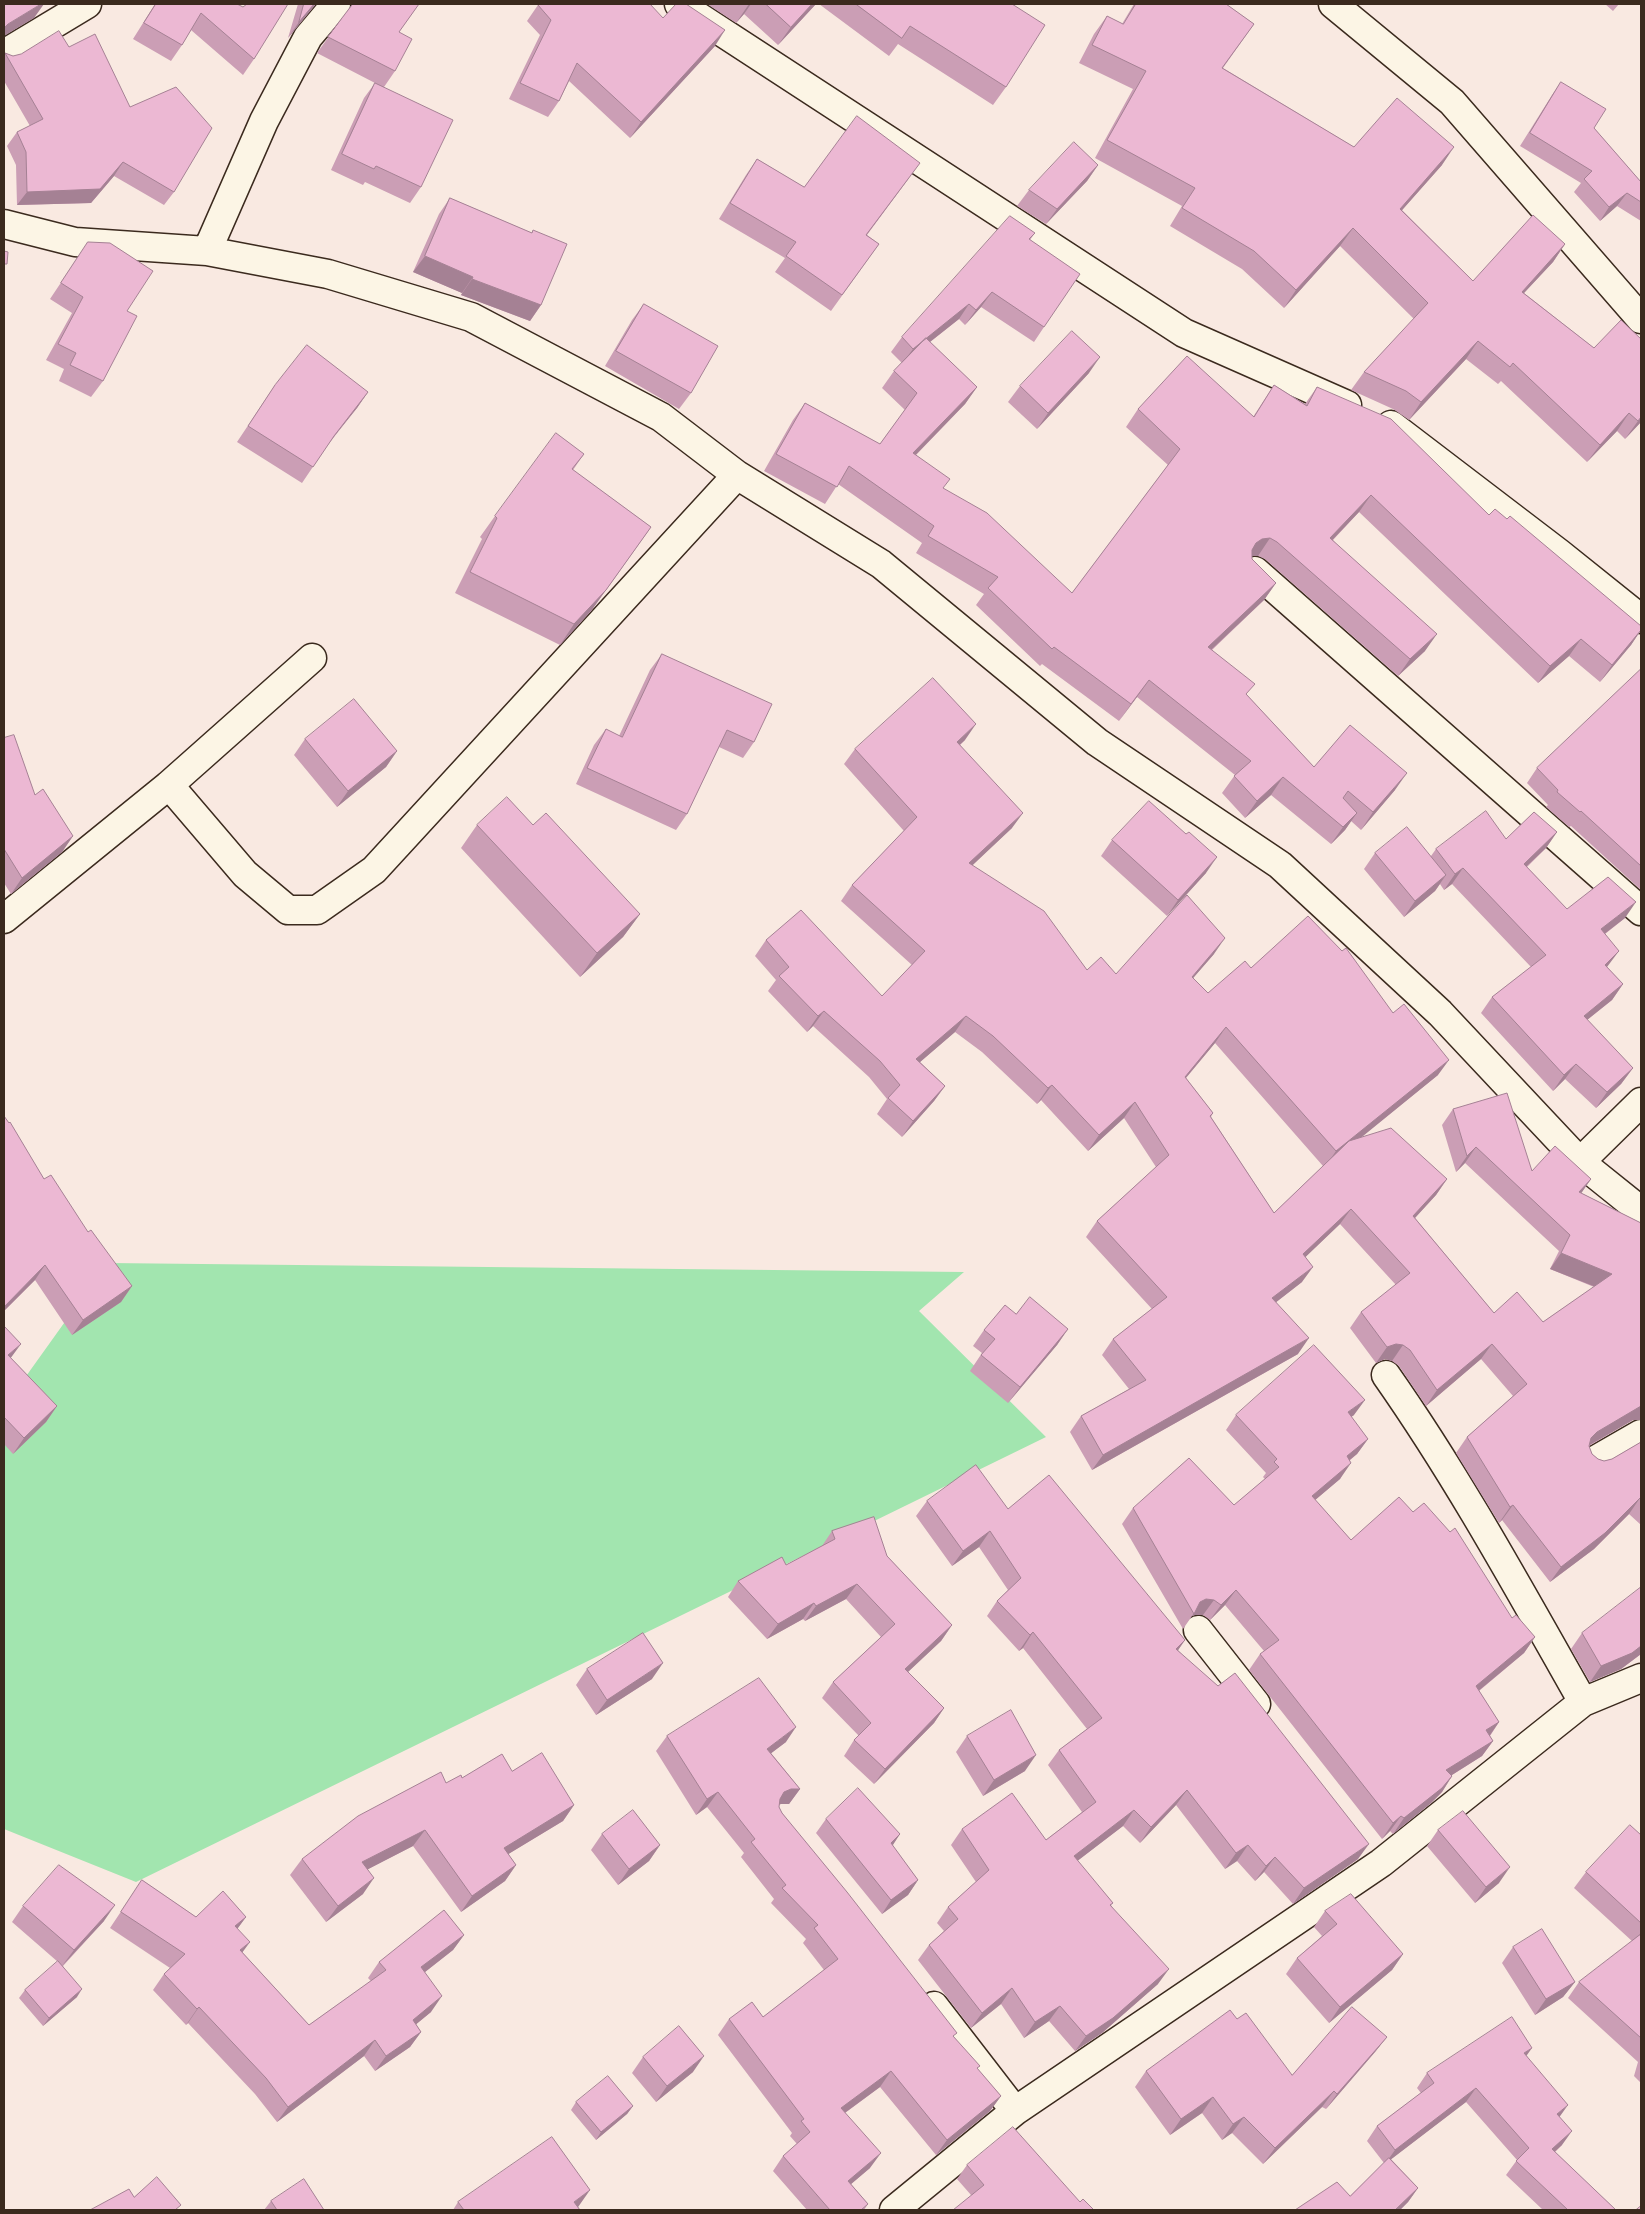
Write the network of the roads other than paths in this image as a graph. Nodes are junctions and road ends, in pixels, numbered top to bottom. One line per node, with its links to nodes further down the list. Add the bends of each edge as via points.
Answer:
1 (87, 4): 5 (street)
2 (336, 4): 7 (street, via 308,37 264,121)
3 (679, 4): 11 (street, via 1184,333 1387,423)
4 (1333, 4): 8 (street, via 1452,102)
5 (4, 54)
6 (4, 224): 7 (street, via 75,242)
7 (207, 251): 9 (street, via 328,274 471,317 661,417)
8 (1641, 318)
9 (737, 475): 13 (street, via 374,870 317,910 288,910 245,874); 17 (street, via 881,564 1097,742 1280,865 1440,1013)
10 (1255, 570): 14 (street)
11 (1641, 619)
12 (312, 658): 13 (street)
13 (169, 785): 15 (street)
14 (1641, 911)
15 (4, 919)
16 (1641, 1102): 17 (street)
17 (1580, 1162): 18 (street)
18 (1641, 1211)
19 (1386, 1374): 24 (street, via 1428,1434 1478,1517)
20 (1641, 1434): 21 (street)
21 (1594, 1462)
22 (1198, 1630): 25 (street)
23 (1641, 1678): 24 (street)
24 (1583, 1702): 27 (street)
25 (1271, 1723)
26 (1363, 1839): 27 (street)
27 (1381, 1862): 29 (street)
28 (920, 1989): 29 (street)
29 (1016, 2111): 30 (street)
30 (894, 2210)

